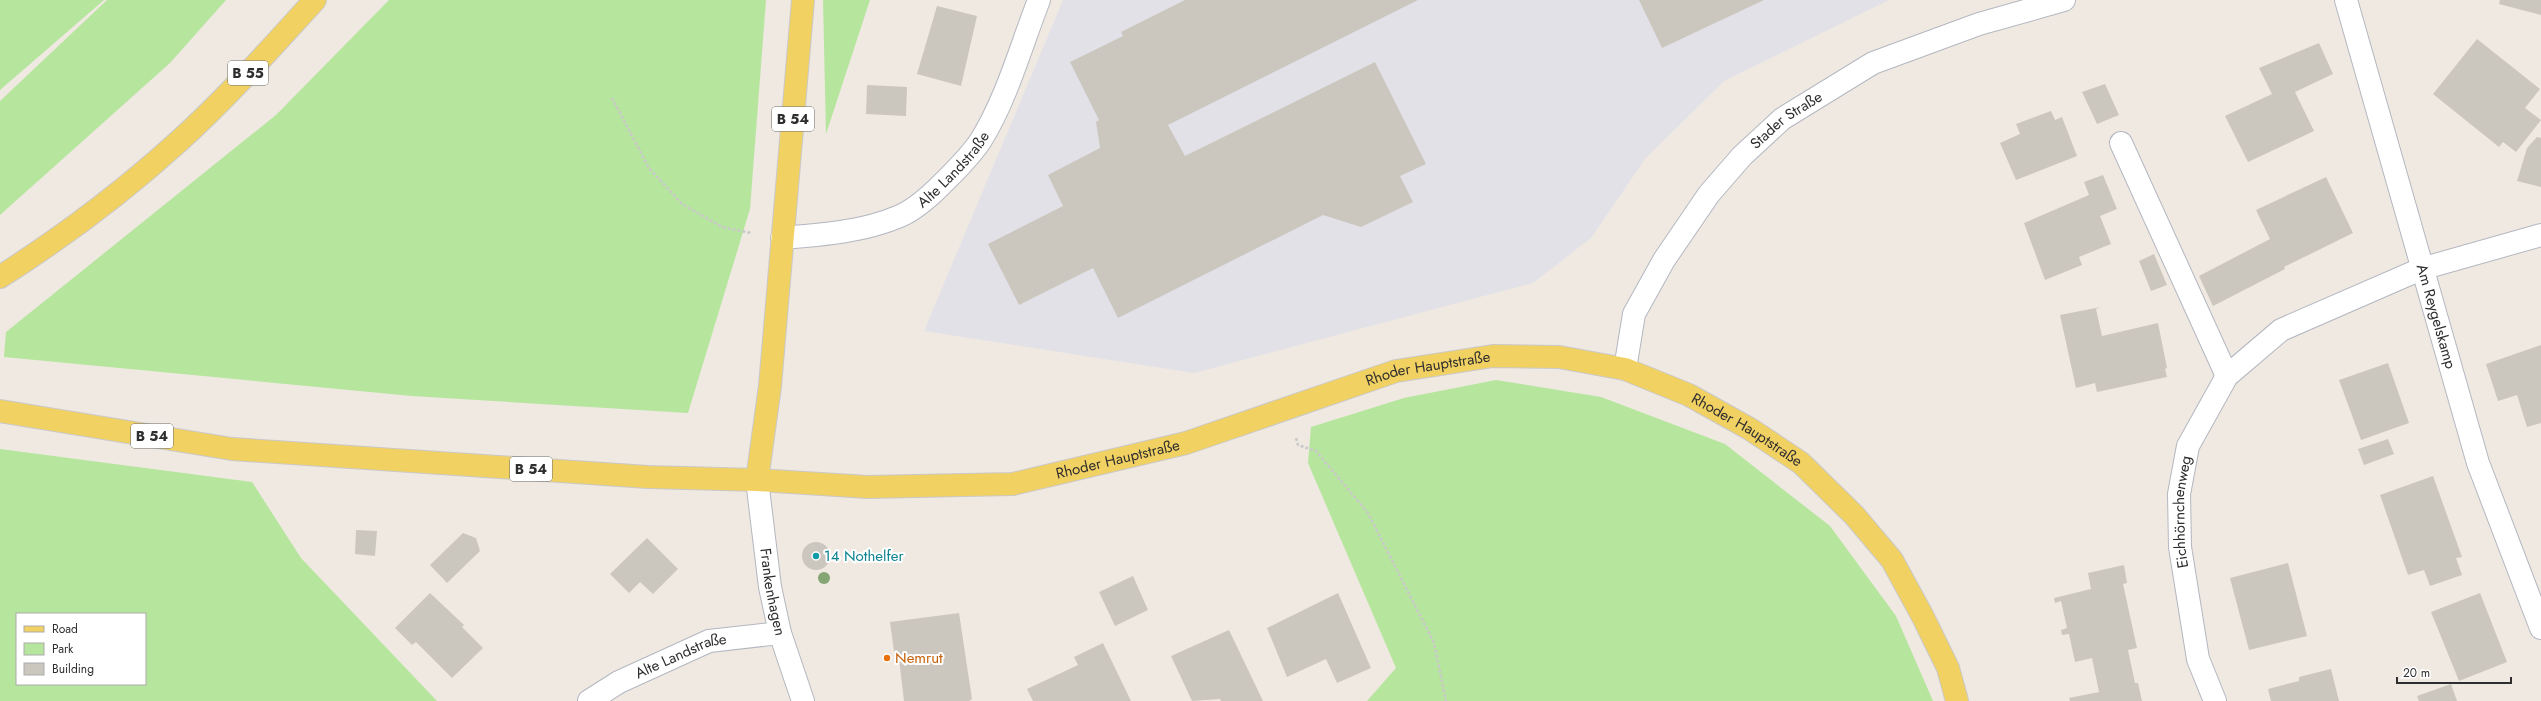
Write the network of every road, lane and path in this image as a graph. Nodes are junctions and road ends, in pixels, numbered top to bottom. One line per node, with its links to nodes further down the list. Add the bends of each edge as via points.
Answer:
1 (315, 0): 11 (main road, B 55, via 254,67 178,142 80,224)
2 (803, 0): 9 (main road, B 54)
3 (1039, 0): 9 (street, Alte Landstraße, via 1007,85 981,139 966,159 924,201 901,216 872,225 838,232)
4 (2064, 0): 12 (street, Stader Straße, via 1979,24 1873,63 1782,119 1742,156 1709,194 1664,260 1634,314)
5 (2346, 0): 10 (street, Am Reygelskamp)
6 (612, 98): 9 (path, via 649,168 682,204 722,227)
7 (2122, 143): 13 (street)
8 (2541, 235): 10 (street, Eichhörnchenweg)
9 (782, 238): 16 (main road, B 54, via 770,386)
10 (2421, 269): 13 (street, Eichhörnchenweg, via 2281,330); 17 (street, Am Reygelskamp, via 2478,463)
11 (0, 277)
12 (1625, 369): 14 (main road, Rhoder Hauptstraße, via 1560,357 1493,356 1396,371); 22 (main road, Rhoder Hauptstraße, via 1690,394 1750,429 1801,463 1854,515 1892,560 1948,668)
13 (2227, 376): 23 (street, Eichhörnchenweg, via 2188,446 2179,494 2180,547 2198,659)
14 (1286, 407): 16 (main road, Rhoder Hauptstraße, via 1186,443 1013,484 868,487); 21 (path, via 1298,445 1316,451 1368,513 1384,541 1434,642)
15 (0, 411): 16 (main road, B 54, via 232,449 648,477)
16 (757, 480): 18 (street, Frankenhagen, via 770,587)
17 (2541, 628)
18 (780, 633): 19 (street, Alte Landstraße, via 709,641 619,682); 20 (street, Frankenhagen)
19 (589, 701)
20 (803, 701)
21 (1446, 701)
22 (1957, 701)
23 (2215, 701)

